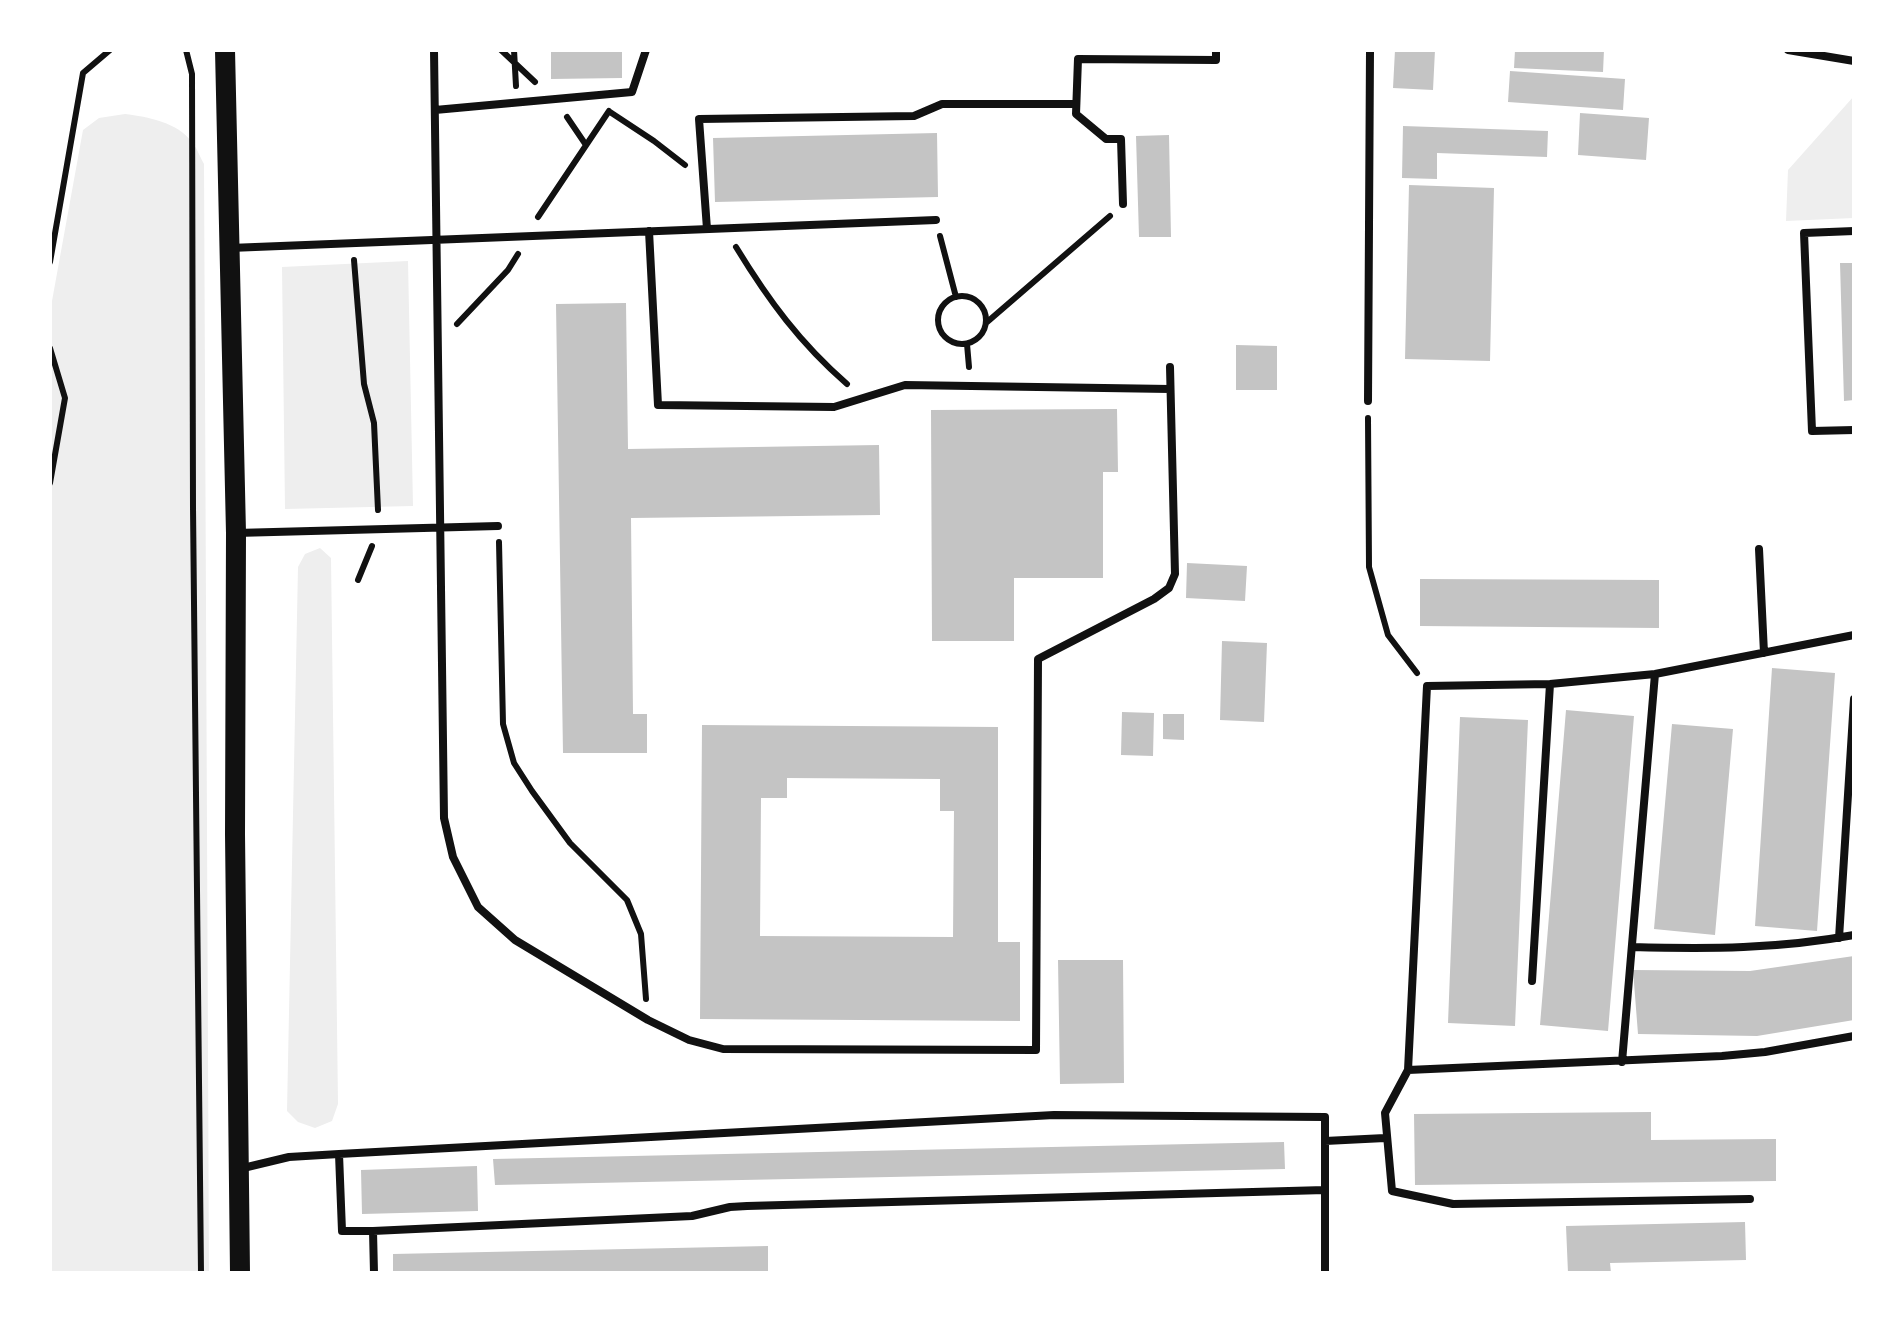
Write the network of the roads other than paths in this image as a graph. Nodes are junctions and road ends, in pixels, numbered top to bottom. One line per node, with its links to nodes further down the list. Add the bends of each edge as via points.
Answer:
1 (226, 50): 16 (main road)
2 (434, 50): 9 (lane)
3 (646, 50): 9 (lane, via 632,92)
4 (1216, 50): 8 (lane, via 1216,60 1078,60)
5 (1370, 50): 19 (lane)
6 (1788, 50): 7 (lane)
7 (1854, 61)
8 (1076, 104): 10 (lane, via 1076,114 1106,139 1121,139); 12 (lane, via 942,104 914,116 699,119)
9 (435, 110): 15 (lane)
10 (1123, 204)
11 (936, 220): 12 (lane)
12 (707, 229): 13 (lane)
13 (649, 231): 15 (lane); 18 (lane, via 658,405 834,407 905,385)
14 (1854, 231): 20 (lane, via 1804,233 1812,432)
15 (436, 240): 16 (lane); 22 (lane)
16 (230, 248): 23 (main road)
17 (1170, 367): 18 (lane)
18 (1170, 389): 22 (lane, via 1169,588 1038,659 1036,1050 723,1049 648,1020 514,940 478,907 453,857 444,818)
19 (1368, 401)
20 (1854, 430)
21 (498, 526): 22 (lane)
22 (440, 528): 23 (lane)
23 (236, 533): 40 (main road)
24 (1760, 550): 26 (lane)
25 (1854, 635): 26 (lane)
26 (1764, 653): 27 (lane)
27 (1655, 674): 28 (lane); 32 (lane)
28 (1550, 684): 33 (lane); 36 (lane, via 1427,686)
29 (1854, 698): 31 (lane)
30 (1854, 936): 31 (lane)
31 (1839, 938): 32 (lane, via 1729,949)
32 (1632, 947): 35 (lane)
33 (1532, 980)
34 (1854, 1036): 35 (lane, via 1766,1052)
35 (1622, 1062): 36 (lane)
36 (1408, 1070): 37 (lane, via 1385,1112)
37 (1386, 1138): 38 (lane); 42 (lane, via 1392,1191 1453,1204)
38 (1325, 1141): 39 (lane, via 1324,1117 1054,1115); 41 (lane)
39 (339, 1154): 40 (lane); 43 (lane, via 342,1231)
40 (239, 1169): 44 (main road)
41 (1325, 1190): 43 (lane, via 747,1206 692,1216); 46 (lane)
42 (1750, 1199)
43 (373, 1231): 45 (lane)
44 (240, 1273)
45 (374, 1273)
46 (1325, 1273)

